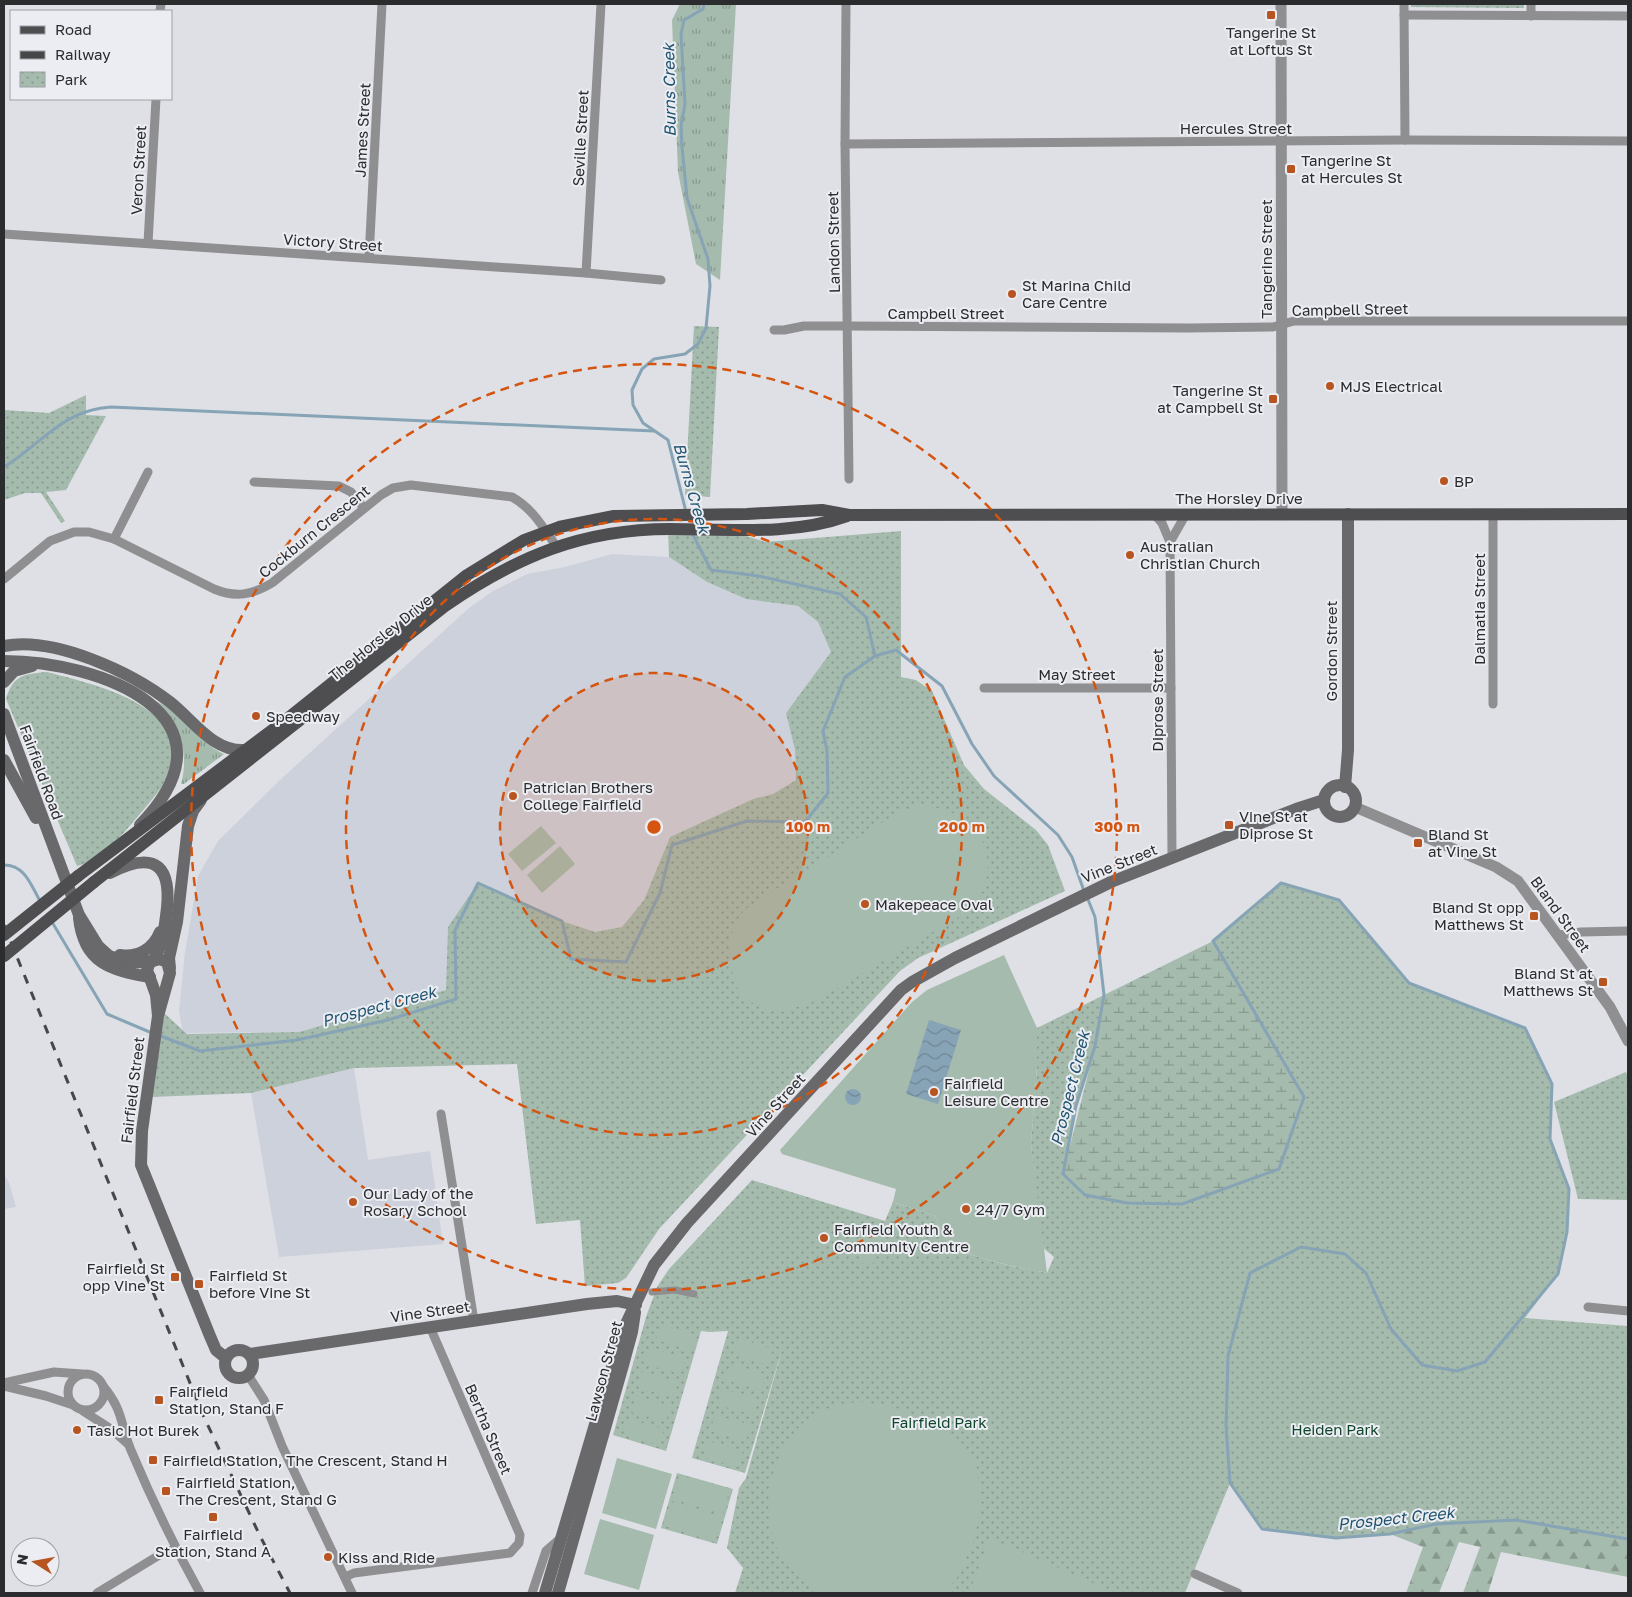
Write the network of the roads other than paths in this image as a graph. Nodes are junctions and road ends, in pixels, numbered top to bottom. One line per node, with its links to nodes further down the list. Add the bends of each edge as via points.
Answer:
1 (382, 4): 17 (street, James Street)
2 (600, 4): 18 (street, Seville Street)
3 (846, 4): 14 (street, Landon Street)
4 (1281, 4): 13 (street, Tangerine Street)
5 (1404, 4): 7 (street)
6 (1531, 4): 8 (street)
7 (1404, 15): 8 (street); 11 (street)
8 (1532, 16): 9 (street)
9 (1628, 16)
10 (156, 100): 16 (street, Veron Street)
11 (1405, 140): 12 (street, Hercules Street); 13 (street, Hercules Street)
12 (1628, 141)
13 (1281, 142): 14 (street, Hercules Street); 21 (street, Tangerine Street)
14 (844, 144): 22 (street, Landon Street)
15 (4, 234): 16 (street, Victory Street)
16 (148, 243): 17 (street, Victory Street)
17 (369, 258): 18 (street, Victory Street)
18 (586, 273): 19 (street, Victory Street)
19 (661, 280)
20 (1628, 321): 21 (street, Campbell Street, via 1294,321)
21 (1281, 325): 22 (street, Campbell Street, via 1189,328); 30 (street, Tangerine Street)
22 (848, 326): 23 (street, Campbell Street); 25 (street, Landon Street)
23 (774, 330)
24 (148, 472): 36 (street)
25 (849, 479)
26 (254, 482): 27 (street, via 339,486 351,492)
27 (363, 507): 35 (street, Cockburn Crescent, via 393,488 411,485 496,494 512,497 524,504); 36 (street, Cockburn Crescent, via 272,583 258,592 242,596 214,590)
28 (1155, 514): 29 (main road, The Horsley Drive); 34 (main road, The Horsley Drive); 37 (street, Diprose Street)
29 (1186, 514): 30 (main road, The Horsley Drive); 37 (street)
30 (1282, 514): 31 (main road, The Horsley Drive)
31 (1348, 514): 32 (main road, The Horsley Drive); 53 (main road, Gordon Street, via 1348,750)
32 (1493, 514): 33 (main road, The Horsley Drive); 48 (street, Dalmatia Street)
33 (1628, 514)
34 (849, 515): 35 (main road, The Horsley Drive, via 822,510 596,518); 38 (main road, The Horsley Drive, via 823,524 620,532)
35 (546, 532): 38 (street, Cockburn Crescent); 50 (main road, The Horsley Drive, via 524,540 480,565)
36 (114, 539): 39 (street, Cockburn Crescent, via 89,532 62,536 50,541)
37 (1170, 542): 47 (street, Diprose Street)
38 (556, 546): 52 (main road, The Horsley Drive, via 501,570 445,606)
39 (4, 579)
40 (4, 641): 41 (main road)
41 (18, 643): 42 (main road); 50 (main road, via 63,651 116,670 171,703 212,740 235,751)
42 (4, 646)
43 (4, 661): 44 (main road)
44 (52, 665): 45 (main road, via 20,668 8,675); 56 (main road, via 98,675 137,694 152,706 173,732 177,764 173,782 151,814)
45 (4, 682)
46 (984, 688): 47 (street, May Street)
47 (1171, 688): 58 (street, Diprose Street)
48 (1493, 704)
49 (4, 714): 57 (main road, Fairfield Road)
50 (245, 750): 56 (main road, The Horsley Drive)
51 (4, 760): 57 (main road, Fairfield Road)
52 (224, 780): 59 (main road, The Horsley Drive); 68 (main road, Fairfield Street, via 200,801 189,821 177,922 168,958)
53 (1345, 787): 54 (main road, via 1331,788); 55 (main road, via 1353,792)
54 (1324, 800): 55 (main road, via 1326,810 1334,816 1344,817); 58 (main road, Vine Street, via 1296,808)
55 (1354, 807): 65 (street, Bland Street, via 1510,874 1526,889)
56 (126, 839): 64 (main road, The Horsley Drive, bridge)
57 (50, 841): 61 (main road, Fairfield Road)
58 (1172, 859): 75 (main road, Vine Street, via 1060,906 927,973 901,990 667,1246 644,1281)
59 (94, 882): 60 (main road, via 124,866 141,862 152,864 160,868 168,882); 66 (main road, The Horsley Drive, bridge)
60 (167, 912): 63 (main road, via 156,940 147,950 134,955 112,952); 67 (main road, via 163,941)
61 (79, 915): 63 (main road); 69 (main road, via 86,944 98,960 115,969)
62 (1628, 931): 65 (street)
63 (91, 933): 67 (main road, via 102,951 115,959 134,963)
64 (4, 935)
65 (1559, 935): 71 (street, Bland Street, via 1610,1007)
66 (4, 956)
67 (153, 960): 68 (main road, via 163,959); 69 (main road, via 148,967)
68 (170, 971): 69 (main road, via 160,982); 70 (main road, Fairfield Street)
69 (150, 978): 70 (main road, Fairfield Street, via 157,998)
70 (158, 1016): 81 (main road, Fairfield Street, via 141,1140 141,1165 216,1350)
71 (1628, 1040)
72 (441, 1114): 78 (street)
73 (652, 1292): 74 (street, via 675,1290)
74 (694, 1294)
75 (636, 1305): 78 (main road, Vine Street, via 617,1301); 89 (main road, Lawson Street, via 623,1330); 93 (main road, Lawson Street, via 632,1332)
76 (1588, 1307): 77 (street)
77 (1628, 1311)
78 (474, 1321): 79 (main road, Vine Street)
79 (430, 1327): 80 (main road, Vine Street); 92 (street, Bertha Street, via 520,1535 519,1543 510,1553 354,1573)
80 (250, 1354): 81 (main road, via 237,1350); 83 (main road, via 254,1365)
81 (226, 1358): 83 (main road, via 225,1367 230,1375 239,1378)
82 (82, 1374): 84 (street, via 54,1372); 85 (street, via 96,1377); 86 (street, via 72,1380 67,1390)
83 (248, 1375): 92 (street, via 264,1400 282,1446)
84 (4, 1384): 86 (street)
85 (103, 1386): 87 (street, via 101,1402 94,1409); 88 (street, via 119,1409)
86 (73, 1406): 87 (street)
87 (83, 1410): 88 (street)
88 (129, 1445): 90 (street)
89 (562, 1538): 97 (street, Lawson Street, via 546,1551); 98 (main road, Lawson Street)
90 (176, 1548): 94 (street); 95 (street)
91 (1195, 1574): 99 (street)
92 (346, 1577): 96 (street)
93 (561, 1592)
94 (97, 1593)
95 (200, 1593)
96 (352, 1593)
97 (532, 1593)
98 (545, 1593)
99 (1238, 1593)

